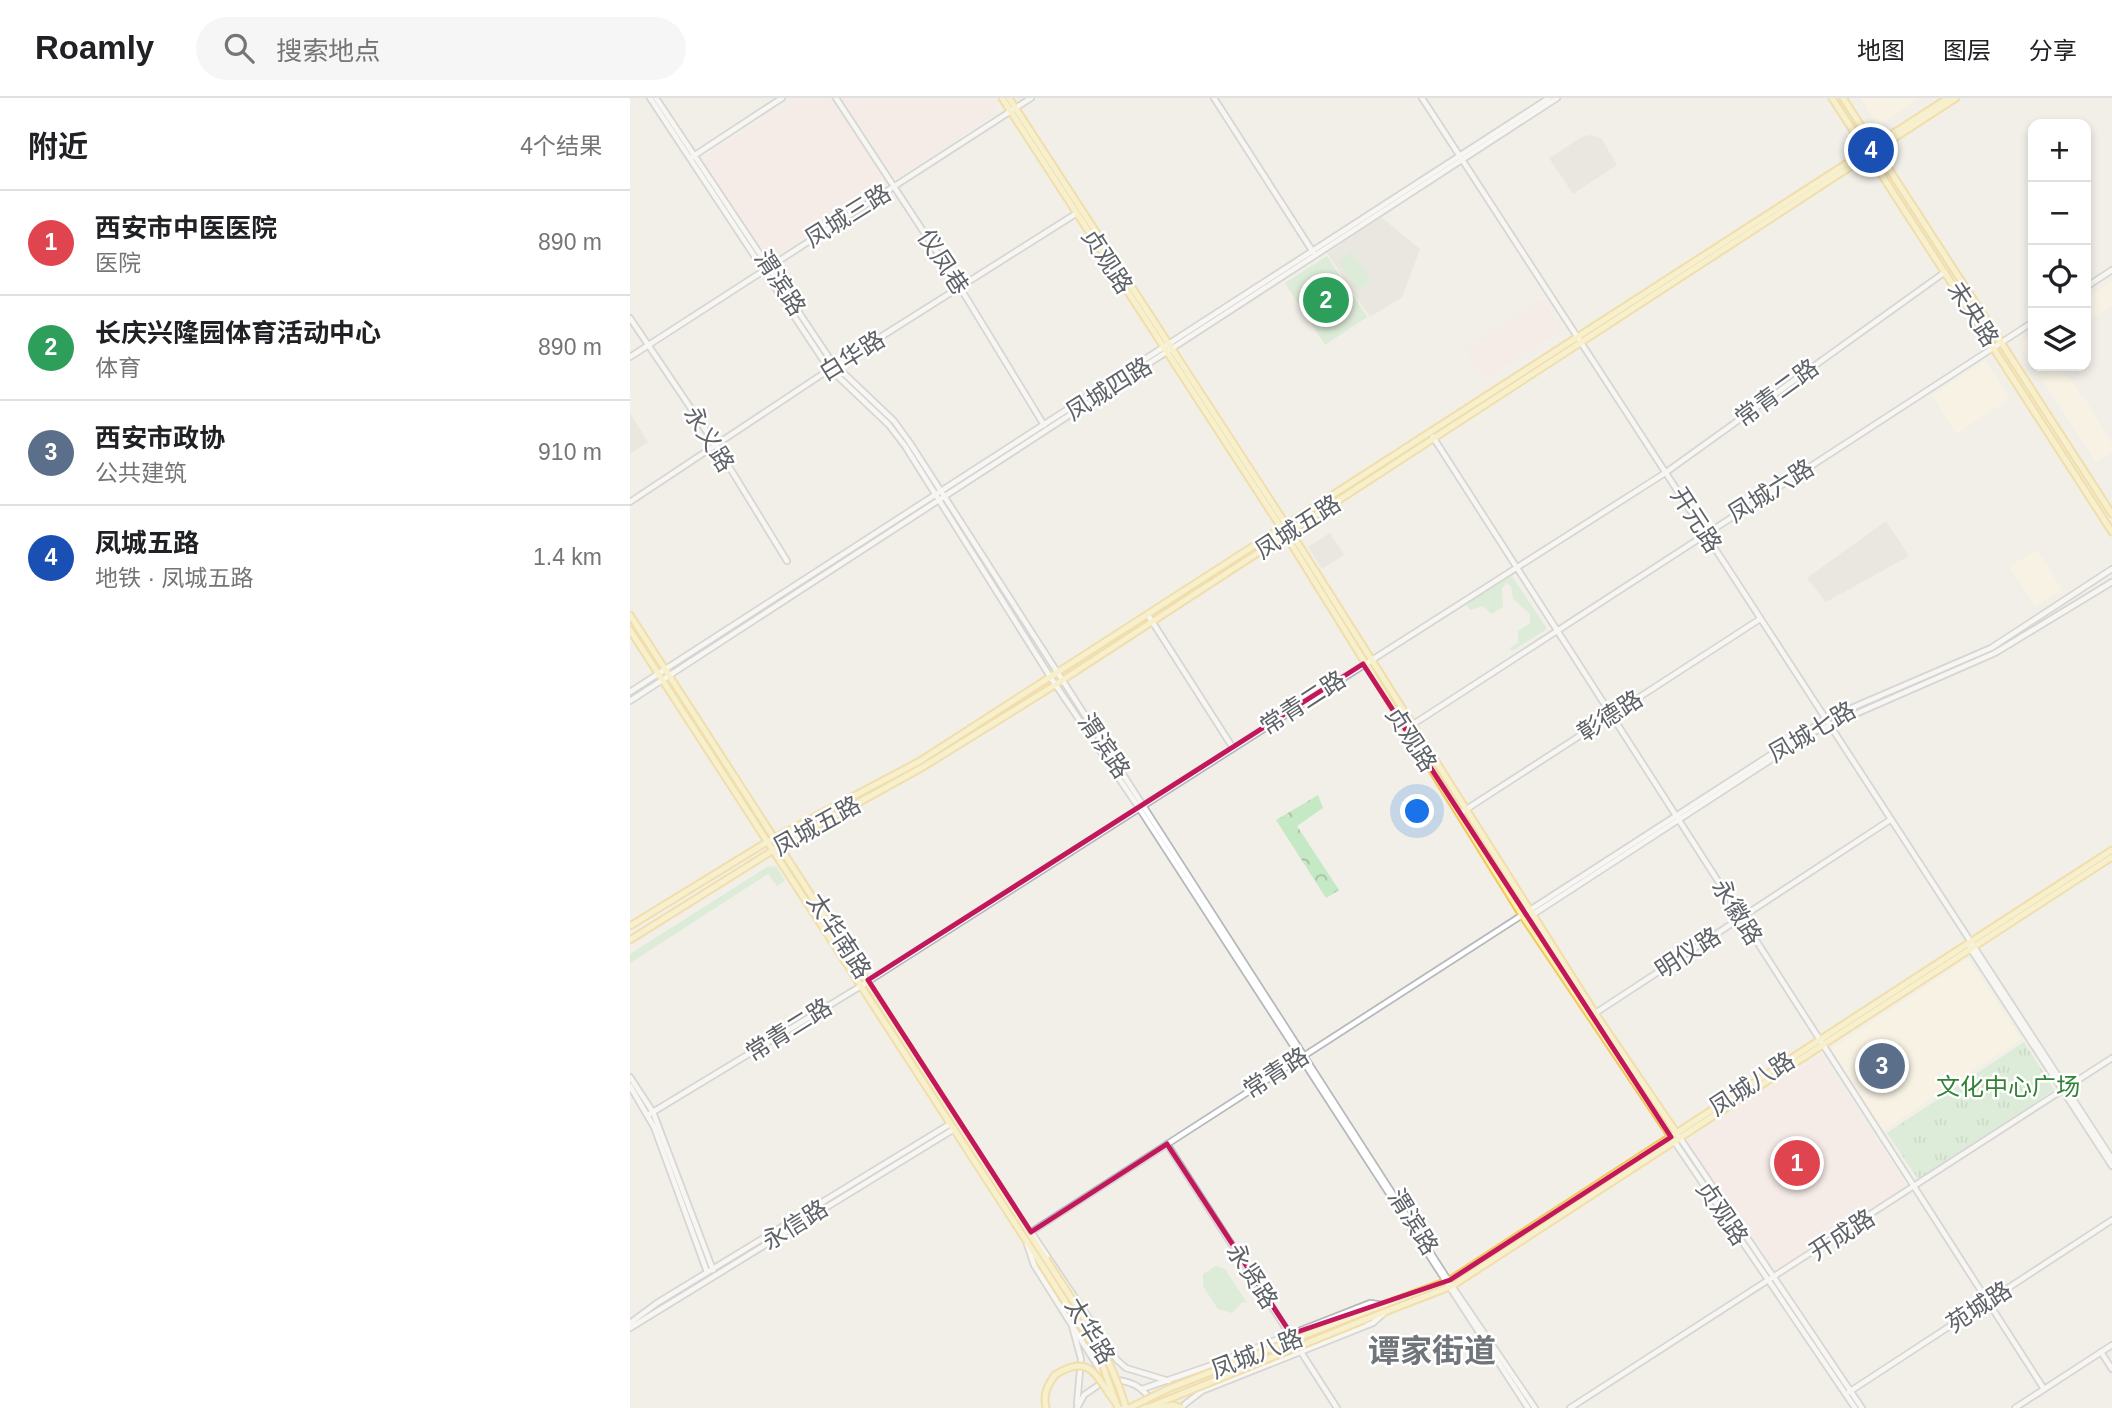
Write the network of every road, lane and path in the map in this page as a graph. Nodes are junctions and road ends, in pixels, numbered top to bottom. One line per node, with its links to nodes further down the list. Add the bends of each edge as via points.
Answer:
1 (650, 98): 19 (street, 渭滨路)
2 (656, 98): 19 (street, 渭滨路)
3 (782, 98): 19 (street)
4 (836, 98): 21 (street, 仪凤巷)
5 (1002, 98): 16 (main road, 贞观路)
6 (1009, 98): 16 (main road, 贞观路)
7 (1031, 98): 16 (street, 凤城三路)
8 (1214, 98): 23 (street)
9 (1422, 98): 20 (street, 开元路)
10 (1549, 98): 20 (street, 凤城四路)
11 (1557, 98): 20 (street, 凤城四路)
12 (1832, 98): 18 (main road, 未央路)
13 (1843, 98): 17 (main road, 未央路)
14 (1948, 98): 17 (main road, 凤城五路)
15 (1956, 98): 17 (main road, 凤城五路)
16 (1013, 109): 21 (street, 凤城三路); 22 (main road, 贞观路); 35 (main road, 贞观路)
17 (1875, 148): 18 (main road, 凤城五路); 32 (main road, 未央路)
18 (1868, 153): 26 (main road, 未央路); 31 (main road, 凤城五路)
19 (692, 157): 24 (street, 渭滨路)
20 (1461, 159): 23 (street, 凤城四路); 31 (street, 开元路)
21 (894, 187): 24 (street, 凤城三路); 28 (street, 仪凤巷)
22 (1077, 214): 28 (street, 白华路); 35 (main road, 贞观路)
23 (1315, 254): 35 (street, 凤城四路)
24 (766, 267): 33 (street, 凤城三路); 37 (street, 渭滨路)
25 (2112, 270): 27 (street)
26 (1945, 272): 34 (main road, 未央路); 41 (street, 常青二路)
27 (2091, 284)
28 (961, 289): 37 (street, 白华路); 38 (street, 仪凤巷)
29 (630, 318): 33 (street, 永义路)
30 (2028, 325): 32 (street, 凤城六路)
31 (1578, 341): 39 (main road, 凤城五路); 41 (street, 开元路)
32 (2001, 343): 34 (street, 凤城六路); 44 (main road, 未央路)
33 (647, 344): 36 (street, 凤城三路); 40 (street, 永义路)
34 (1994, 347): 46 (main road, 未央路); 47 (street, 凤城六路)
35 (1168, 348): 38 (street, 凤城四路); 45 (main road, 贞观路)
36 (630, 357)
37 (833, 368): 40 (street, 白华路); 42 (street, 渭滨路, via 894,421)
38 (1045, 427): 42 (street, 凤城四路)
39 (1432, 435): 45 (main road, 凤城五路); 49 (street, 永徽路)
40 (717, 447): 43 (street, 白华路); 48 (street, 永义路)
41 (1665, 473): 47 (street, 开元路); 49 (street, 常青二路)
42 (939, 496): 59 (street, 凤城四路); 61 (street, 渭滨路)
43 (630, 502)
44 (2112, 514)
45 (1286, 531): 53 (main road, 凤城五路); 57 (main road, 贞观路); 58 (main road, 贞观路)
46 (2112, 532)
47 (1704, 533): 54 (street, 开元路); 56 (street, 凤城六路)
48 (787, 561)
49 (1516, 568): 56 (street, 永徽路); 57 (street, 常青二路)
50 (2112, 569): 67 (street, 凤城七路, via 1991,648)
51 (2112, 582): 67 (street, 凤城七路, via 1995,653)
52 (630, 615): 59 (main road, 太华南路)
53 (1150, 618): 61 (main road, 凤城五路); 63 (main road, 凤城五路); 69 (street)
54 (1760, 619): 66 (street, 彰德路); 67 (street, 开元路)
55 (630, 630): 60 (main road, 太华南路)
56 (1556, 631): 66 (street, 永徽路); 68 (street, 凤城六路)
57 (1370, 660): 58 (street, 常青二路); 68 (main road, 贞观路)
58 (1363, 664): 68 (main road, 贞观路); 69 (street, 常青二路)
59 (667, 672): 60 (street, 凤城四路); 62 (street, 凤城四路); 74 (main road, 太华南路)
60 (658, 674): 62 (main road, 太华南路); 64 (street, 凤城四路)
61 (1053, 676): 63 (street, 渭滨路); 74 (main road, 凤城五路, via 920,761)
62 (662, 681): 65 (street, 凤城四路); 75 (main road, 太华南路)
63 (1058, 683): 70 (street, 渭滨路); 76 (main road, 凤城五路, via 923,767)
64 (630, 692)
65 (630, 701)
66 (1611, 716): 71 (street, 彰德路); 72 (street, 永徽路)
67 (1828, 722): 72 (street, 凤城七路); 73 (street, 开元路)
68 (1408, 728): 71 (main road, 贞观路)
69 (1233, 748): 70 (street, 常青二路)
70 (1141, 807): 86 (street, 常青二路); 90 (street, 渭滨路)
71 (1462, 812): 80 (main road, 贞观路); 81 (main road, 贞观路)
72 (1677, 818): 80 (street, 凤城七路); 82 (street, 永徽路)
73 (1890, 820): 82 (street, 明仪路); 85 (street, 开元路)
74 (775, 839): 75 (main road, 凤城五路); 76 (main road, 太华南路)
75 (767, 842): 78 (main road, 太华南路); 83 (main road, 凤城五路)
76 (780, 846): 78 (main road, 凤城五路); 86 (main road, 太华南路)
77 (2112, 850): 85 (main road, 凤城八路)
78 (772, 851): 84 (main road, 凤城五路); 87 (main road, 太华南路)
79 (2112, 857): 85 (main road, 凤城八路)
80 (1531, 913): 81 (street, 凤城七路); 88 (main road, 贞观路)
81 (1524, 917): 88 (main road, 贞观路); 90 (street, 常青路)
82 (1741, 919): 88 (street, 明仪路); 89 (street, 永徽路)
83 (630, 926)
84 (630, 940)
85 (1971, 947): 89 (main road, 凤城八路); 94 (street, 开元路)
86 (867, 980): 87 (street, 常青二路); 96 (main road, 太华南路)
87 (861, 986): 95 (street, 常青二路); 97 (main road, 太华南路)
88 (1592, 1015): 98 (main road, 贞观路)
89 (1821, 1042): 98 (main road, 凤城八路); 102 (street, 永徽路)
90 (1303, 1056): 99 (street, 常青路); 110 (street, 渭滨路)
91 (2112, 1058): 94 (street, 开成路)
92 (630, 1077): 95 (street)
93 (630, 1086): 95 (street)
94 (2064, 1089): 100 (street, 开元路); 101 (street, 开元路); 102 (street, 开成路)
95 (651, 1114): 107 (street); 108 (street)
96 (959, 1123): 97 (street, 永信路); 104 (main road, 太华南路)
97 (952, 1127): 105 (main road, 太华南路); 107 (street, 永信路)
98 (1675, 1138): 109 (street, 贞观路); 110 (main road, 凤城八路)
99 (1167, 1144): 104 (street, 常青路); 116 (street, 永贤路)
100 (2112, 1159)
101 (2112, 1166)
102 (1915, 1187): 109 (street, 开成路); 111 (street, 永徽路)
103 (2112, 1220): 111 (street, 苑城路)
104 (1031, 1232): 106 (main road, 太华南路); 123 (street, via 1117,1360 1126,1368)
105 (1024, 1237): 106 (main road, 太华南路); 113 (street, via 1034,1265)
106 (1043, 1261): 129 (main road, 太华路, bridge, via 1098,1353); 131 (main road, 太华路, bridge, via 1101,1344)
107 (714, 1271): 108 (street, 永信路)
108 (708, 1275): 114 (street, 永信路); 115 (street, 永信路)
109 (1771, 1281): 127 (street, 贞观路); 138 (street, 开成路)
110 (1449, 1283): 112 (main road, 凤城八路); 136 (street, 渭滨路); 137 (street, 渭滨路)
111 (1989, 1301): 126 (street, 永徽路); 127 (street, 苑城路)
112 (1386, 1308): 116 (street, 凤城八路, via 1370,1303); 118 (street, 凤城八路, via 1373,1323); 131 (main road, 凤城八路, bridge, via 1362,1313); 132 (main road, 凤城八路, bridge, via 1364,1321)
113 (1065, 1313): 122 (street); 128 (street, via 1081,1359)
114 (630, 1323)
115 (630, 1328)
116 (1291, 1334): 118 (street, 永贤路); 120 (street, 凤城八路)
117 (2112, 1345): 119 (street)
118 (1301, 1351): 124 (street, 凤城八路); 135 (street, 永贤路)
119 (2101, 1352): 121 (street); 126 (street)
120 (1212, 1365): 123 (street, 凤城八路); 124 (street, via 1208,1371)
121 (2112, 1369)
122 (1106, 1381): 125 (street); 128 (street, via 1084,1395)
123 (1169, 1381): 125 (street, 凤城八路)
124 (1214, 1386): 134 (street, 凤城八路)
125 (1142, 1389): 133 (street)
126 (2044, 1389): 141 (street)
127 (1848, 1392): 139 (street, 贞观路); 140 (street, 贞观路)
128 (1077, 1407)
129 (1118, 1407): 130 (main road, bridge, via 1100,1376 1088,1367 1073,1365 1055,1375 1047,1386)
130 (1046, 1408)
131 (1127, 1408)
132 (1147, 1408)
133 (1155, 1408): 134 (main road, bridge)
134 (1181, 1408)
135 (1337, 1408)
136 (1528, 1408)
137 (1535, 1408)
138 (1570, 1408)
139 (1855, 1408)
140 (1862, 1408)
141 (2015, 1408)

